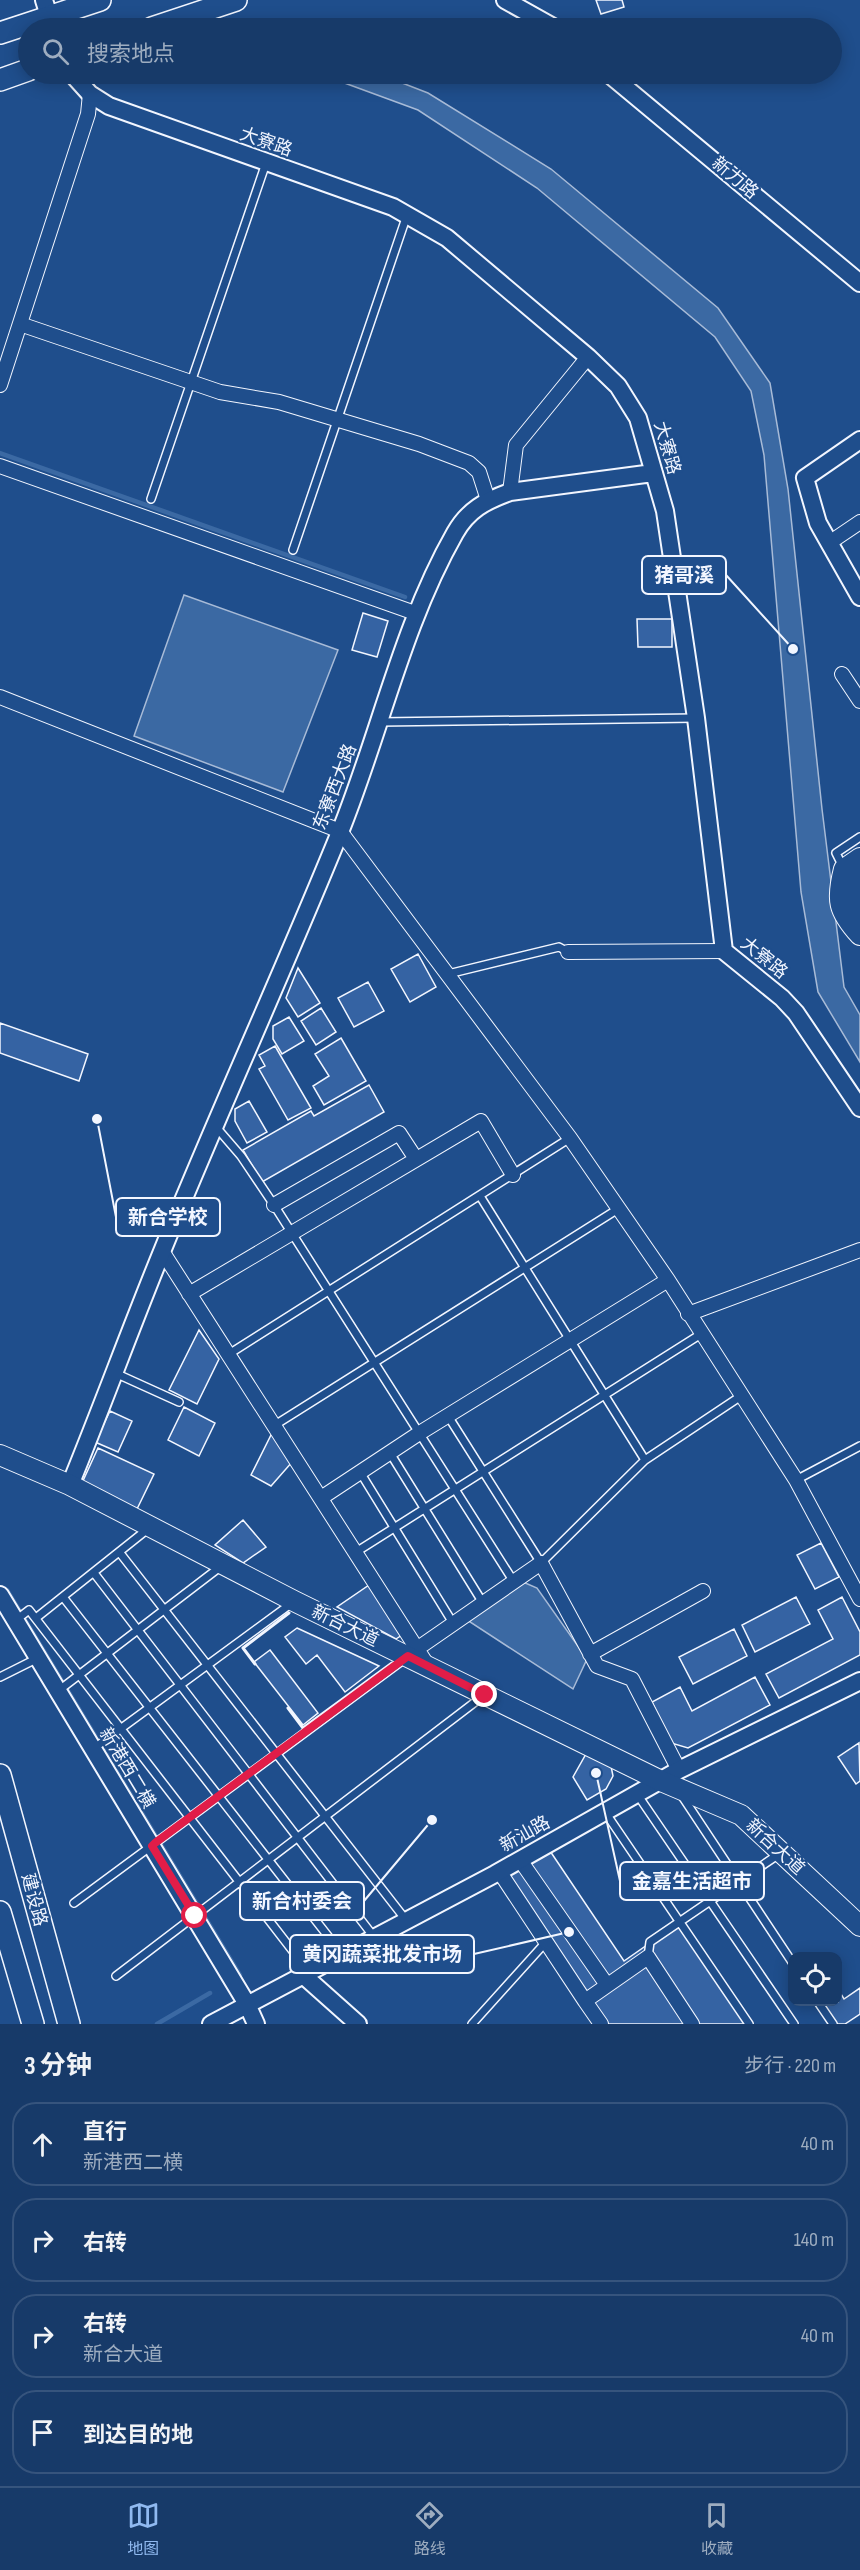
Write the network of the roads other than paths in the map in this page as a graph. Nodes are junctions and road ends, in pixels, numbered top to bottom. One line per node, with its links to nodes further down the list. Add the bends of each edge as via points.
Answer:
1 (100, 0): 4 (main road)
2 (236, 0): 5 (main road)
3 (505, 0): 6 (street)
4 (41, 16)
5 (182, 18)
6 (537, 18)
7 (18, 26): 8 (main road)
8 (0, 33)
9 (18, 74): 10 (main road)
10 (0, 80)
11 (81, 84): 13 (street, 大寮路)
12 (621, 84): 16 (street, 新力路)
13 (90, 94): 14 (street, 大寮路, via 147,121); 17 (street, via 88,114)
14 (266, 162): 15 (street, 大寮路); 19 (lane)
15 (407, 215): 18 (street, 大寮路, via 447,238); 21 (lane)
16 (860, 283)
17 (20, 324): 19 (street); 20 (street)
18 (588, 357): 24 (street, 大寮路, via 618,386 638,418); 25 (street, via 516,445)
19 (191, 382): 21 (street); 26 (lane)
20 (0, 385)
21 (339, 420): 27 (street, via 469,463 479,472); 30 (lane)
22 (860, 440): 29 (street, via 805,478 818,523)
23 (0, 466): 32 (street)
24 (653, 473): 25 (street, 东寮西大路); 36 (street, 大寮路, via 665,511)
25 (510, 492): 27 (street, 东寮西大路)
26 (151, 499)
27 (488, 500): 32 (street, 东寮西大路, via 469,512 455,533)
28 (860, 522): 29 (street)
29 (829, 543): 31 (street)
30 (293, 550)
31 (860, 597)
32 (415, 613): 37 (street, 东寮西大路)
33 (842, 674): 35 (street)
34 (0, 697): 38 (street)
35 (859, 697)
36 (696, 718): 37 (lane); 43 (street, 大寮路)
37 (380, 722): 38 (street, 东寮西大路)
38 (340, 831): 45 (street); 47 (street, 东寮西大路)
39 (860, 837): 40 (lane, via 836,853)
40 (855, 868): 41 (main road, via 852,889); 42 (main road, via 838,893 846,920)
41 (857, 904)
42 (860, 935)
43 (724, 951): 44 (street); 46 (street, 大寮路, via 796,1013)
44 (568, 952): 45 (lane, via 560,947)
45 (448, 974): 48 (street)
46 (860, 1108)
47 (215, 1125): 52 (lane); 56 (street, 东寮西大路)
48 (570, 1138): 50 (lane); 53 (street)
49 (416, 1159): 50 (street, via 481,1121); 52 (street, via 399,1133); 54 (street)
50 (513, 1175): 51 (lane)
51 (480, 1196): 57 (lane); 59 (lane)
52 (274, 1205): 54 (lane)
53 (618, 1209): 57 (lane); 58 (street)
54 (290, 1232): 59 (lane); 60 (street)
55 (860, 1250): 61 (street)
56 (162, 1251): 60 (street); 66 (street, 东寮西大路)
57 (525, 1268): 63 (lane); 65 (lane)
58 (668, 1280): 61 (street); 63 (street)
59 (327, 1291): 64 (lane); 65 (lane)
60 (189, 1294): 64 (street)
61 (688, 1314): 62 (street)
62 (700, 1334): 67 (lane); 68 (street)
63 (570, 1341): 67 (lane); 70 (street)
64 (229, 1354): 71 (street)
65 (374, 1363): 71 (lane); 72 (lane)
66 (115, 1373): 69 (lane); 80 (street, 东寮西大路)
67 (604, 1396): 76 (lane); 78 (lane)
68 (741, 1396): 76 (lane); 79 (street)
69 (179, 1402)
70 (448, 1416): 72 (street); 78 (lane)
71 (274, 1425): 82 (street)
72 (418, 1434): 74 (street); 81 (lane)
73 (860, 1446): 79 (lane)
74 (390, 1453): 77 (street); 83 (lane)
75 (0, 1455): 80 (main road, 新合大道)
76 (645, 1460): 89 (lane)
77 (360, 1472): 82 (street); 85 (lane)
78 (483, 1472): 81 (lane); 89 (lane)
79 (796, 1480): 95 (street)
80 (70, 1485): 84 (main road, 新合大道)
81 (454, 1490): 83 (lane); 91 (lane)
82 (321, 1498): 86 (street)
83 (424, 1509): 85 (lane); 97 (lane)
84 (151, 1526): 87 (lane); 88 (main road, 新合大道)
85 (394, 1528): 86 (lane); 101 (lane)
86 (356, 1552): 103 (street)
87 (120, 1553): 90 (lane); 98 (lane)
88 (225, 1563): 96 (main road, 新合大道); 98 (lane)
89 (541, 1563): 91 (street); 105 (street)
90 (94, 1573): 94 (lane); 102 (lane)
91 (514, 1582): 97 (street)
92 (703, 1591): 105 (street)
93 (0, 1595): 99 (street, 新港西二横)
94 (63, 1597): 100 (lane); 104 (lane)
95 (860, 1599)
96 (294, 1601): 103 (main road, 新合大道); 107 (lane)
97 (483, 1603): 101 (street)
98 (165, 1611): 102 (lane); 107 (lane)
99 (20, 1617): 100 (lane, via 29,1610); 106 (street, 新港西二横)
100 (36, 1618): 108 (lane)
101 (453, 1623): 103 (street)
102 (138, 1630): 104 (lane); 111 (lane)
103 (412, 1652): 113 (main road, 新合大道, via 428,1666); 117 (lane)
104 (108, 1653): 108 (lane); 114 (lane)
105 (590, 1654): 120 (street, via 597,1666 632,1679)
106 (38, 1658): 109 (lane); 112 (street, 新港西二横)
107 (207, 1665): 111 (lane); 117 (lane)
108 (80, 1675): 112 (lane); 115 (lane)
109 (0, 1677)
110 (860, 1682): 120 (street, 新汕路)
111 (180, 1685): 114 (lane); 118 (lane)
112 (64, 1686): 116 (street, 新港西二横)
113 (485, 1695): 120 (main road, 新合大道); 124 (lane)
114 (150, 1707): 115 (lane); 122 (lane)
115 (121, 1728): 116 (lane); 125 (lane)
116 (99, 1745): 127 (street, 新港西二横)
117 (276, 1753): 118 (lane); 124 (lane)
118 (249, 1774): 122 (lane); 126 (lane)
119 (0, 1775): 153 (main road, 建设路)
120 (672, 1779): 121 (street, 新汕路); 128 (main road, 新合大道, via 741,1815); 132 (lane)
121 (637, 1794): 123 (street, 新汕路); 134 (lane)
122 (219, 1796): 125 (lane); 129 (lane)
123 (605, 1812): 130 (street, 新汕路); 139 (lane)
124 (326, 1816): 126 (lane); 138 (lane)
125 (190, 1818): 127 (lane); 133 (lane)
126 (298, 1837): 129 (lane); 141 (lane)
127 (154, 1845): 135 (lane); 137 (street, 新港西二横)
128 (781, 1852): 132 (lane); 140 (main road, 新合大道)
129 (269, 1860): 133 (lane); 143 (lane)
130 (520, 1860): 131 (street, 新汕路); 148 (street)
131 (499, 1871): 138 (street, 新汕路); 142 (street)
132 (740, 1881): 134 (lane); 144 (lane)
133 (240, 1882): 137 (lane); 146 (lane)
134 (710, 1901): 139 (lane); 161 (lane)
135 (75, 1903)
136 (0, 1912): 152 (main road, 建设路)
137 (199, 1913): 147 (lane); 150 (street, 新港西二横)
138 (407, 1920): 141 (street, 新汕路)
139 (680, 1922): 145 (lane, via 650,1942); 160 (lane)
140 (860, 1926)
141 (375, 1937): 143 (street, 新汕路)
142 (546, 1941): 149 (street); 157 (lane)
143 (342, 1954): 146 (street, 新汕路)
144 (788, 1956)
145 (648, 1957): 148 (street); 159 (street)
146 (306, 1973): 150 (street, 新汕路); 156 (street)
147 (117, 1976)
148 (607, 1985): 149 (street)
149 (585, 2001): 158 (street)
150 (247, 2004): 154 (street, 新汕路); 155 (street, 新港西二横)
151 (821, 2006): 162 (lane)
152 (33, 2024)
153 (69, 2024)
154 (211, 2024)
155 (256, 2024)
156 (358, 2024)
157 (472, 2024)
158 (601, 2024)
159 (692, 2024)
160 (749, 2024)
161 (794, 2024)
162 (833, 2024)

